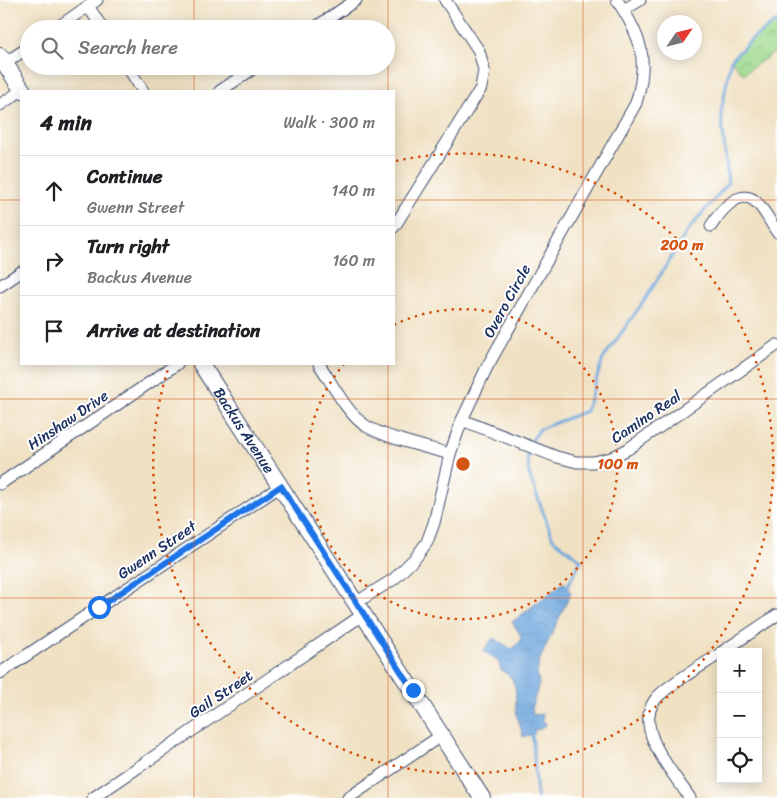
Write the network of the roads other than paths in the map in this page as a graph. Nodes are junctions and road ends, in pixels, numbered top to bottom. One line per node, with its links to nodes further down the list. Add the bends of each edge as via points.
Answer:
1 (356, 0): 9 (street)
2 (445, 0): 19 (street, via 479,51 484,70 481,88)
3 (617, 0): 6 (street, Overo Circle)
4 (640, 0): 6 (street)
5 (93, 3): 7 (street); 8 (street)
6 (624, 10): 28 (street, Overo Circle, via 641,48 642,83 636,103 487,367)
7 (68, 20)
8 (99, 20)
9 (326, 20)
10 (20, 51): 11 (street)
11 (2, 60): 14 (street)
12 (133, 75): 15 (street)
13 (244, 75): 16 (street)
14 (22, 90)
15 (142, 90)
16 (221, 90)
17 (20, 93): 18 (street)
18 (0, 105)
19 (395, 225)
20 (711, 226): 21 (street, via 727,205 740,197 751,198)
21 (777, 232)
22 (20, 273): 23 (street)
23 (0, 286)
24 (777, 345): 28 (street, Camino Real, via 628,450 610,458 577,462 558,458)
25 (176, 365): 30 (street, Hinshaw Drive)
26 (202, 365): 31 (street, Backus Avenue)
27 (320, 365): 29 (street, via 350,411 365,425)
28 (462, 420): 29 (street, Overo Circle)
29 (450, 454): 32 (street, Overo Circle, via 427,542 394,579)
30 (0, 484)
31 (281, 486): 32 (street, Backus Avenue); 36 (street, Gwenn Street)
32 (361, 608): 37 (street, Backus Avenue); 38 (street, Gail Street)
33 (777, 615): 34 (street)
34 (728, 648)
35 (717, 655): 41 (street, via 667,689 655,700 648,714 653,742)
36 (0, 673)
37 (442, 735): 39 (street); 40 (street, Backus Avenue)
38 (93, 798)
39 (348, 798)
40 (482, 798)
41 (690, 798)

